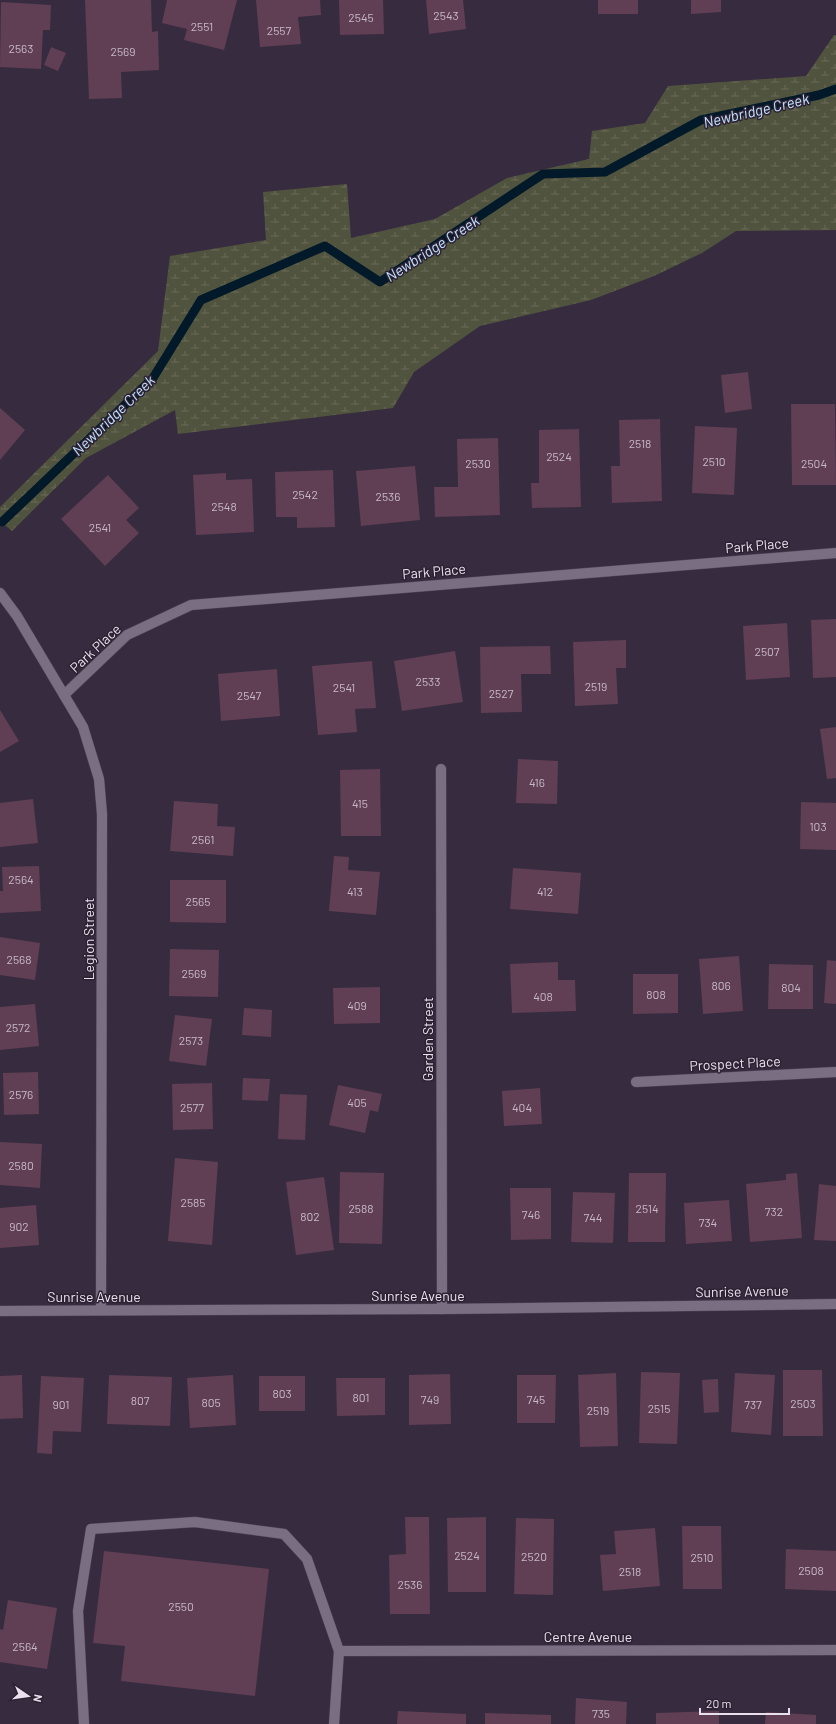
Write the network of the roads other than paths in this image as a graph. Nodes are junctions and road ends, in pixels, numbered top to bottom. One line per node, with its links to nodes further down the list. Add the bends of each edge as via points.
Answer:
1 (836, 552): 3 (street, Park Place, via 191,605 127,635)
2 (0, 593): 3 (street, Legion Street)
3 (64, 695): 9 (street, Legion Street, via 83,727 99,779 102,814)
4 (440, 769): 8 (street, Garden Street)
5 (836, 1072): 6 (street, Prospect Place)
6 (636, 1082)
7 (836, 1304): 8 (street, Sunrise Avenue)
8 (442, 1309): 9 (street, Sunrise Avenue)
9 (101, 1310): 10 (street, Sunrise Avenue)
10 (0, 1311)
11 (836, 1650): 12 (street, Centre Avenue)
12 (339, 1651): 13 (street, via 307,1559 284,1534 195,1522 91,1529 78,1611); 14 (street)
13 (84, 1724)
14 (334, 1724)

